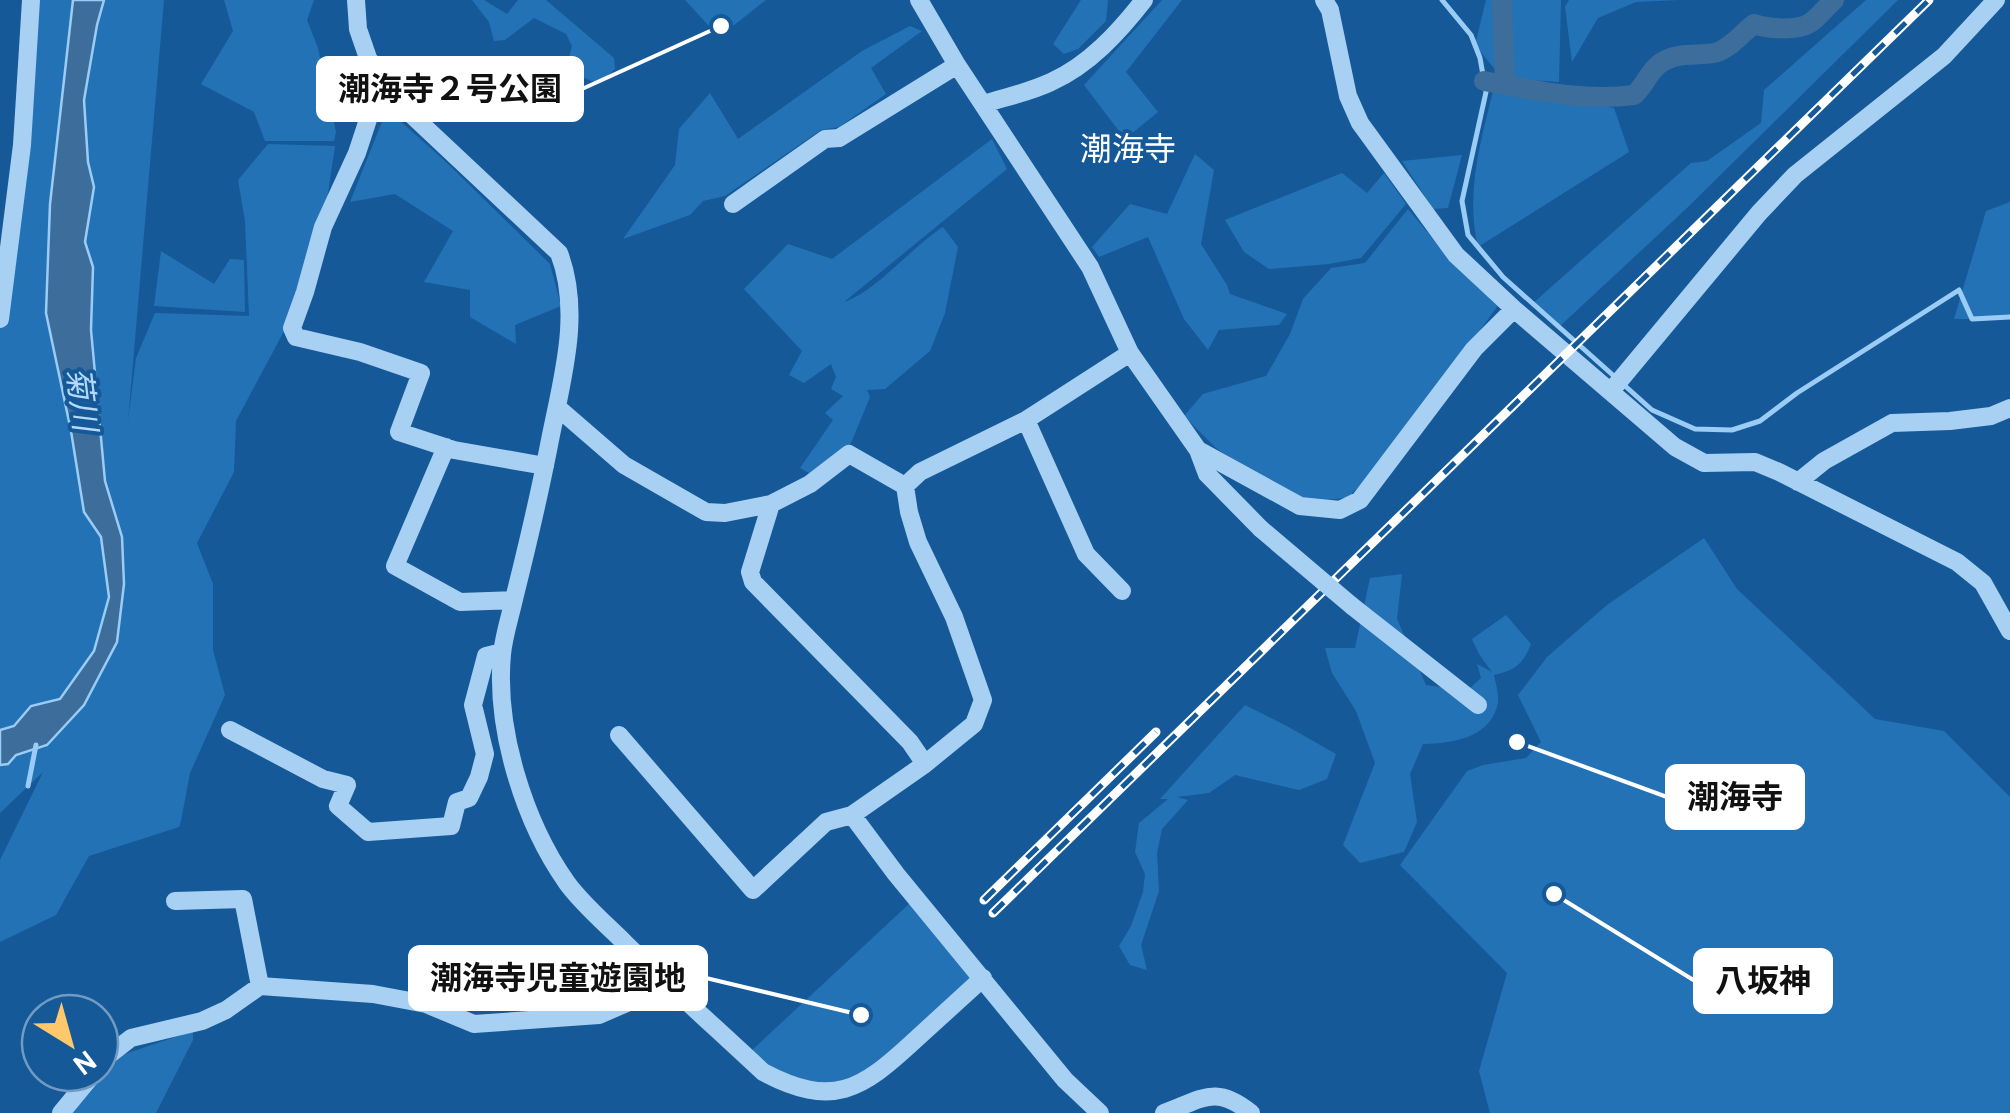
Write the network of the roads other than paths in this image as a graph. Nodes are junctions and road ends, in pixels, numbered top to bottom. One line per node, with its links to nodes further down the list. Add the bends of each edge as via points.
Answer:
1 (31, 0): 12 (street, via 22,145)
2 (356, 0): 8 (street, via 358,29)
3 (919, 0): 7 (street)
4 (1144, 0): 9 (street, via 1082,63 1051,82)
5 (1324, 0): 11 (street, via 1360,123 1456,255)
6 (1996, 0): 14 (street, via 1944,56 1795,175)
7 (957, 65): 9 (street); 10 (street, via 839,138 825,139)
8 (382, 80): 15 (street, via 560,254 571,306); 18 (street, via 323,227 292,328 296,337 422,373 399,432)
9 (984, 104): 13 (street, via 1090,267)
10 (732, 204)
11 (1514, 309): 14 (street); 19 (street, via 1474,350 1360,500 1340,510 1300,506)
12 (0, 319)
13 (1130, 352): 17 (street); 19 (street)
14 (1611, 391): 21 (street, via 1674,448 1704,463 1755,462)
15 (557, 407): 20 (street); 23 (street, via 624,465 706,512)
16 (2010, 408): 21 (street, via 1991,416 1892,423)
17 (1026, 420): 22 (street, via 920,472); 24 (street, via 1086,554)
18 (446, 447): 20 (street); 25 (street, via 395,566 460,602)
19 (1198, 450): 28 (street, bridge, via 1207,474 1262,529)
20 (545, 466): 25 (street)
21 (1798, 482): 26 (street, via 1957,562 1983,583)
22 (905, 486): 23 (street, via 849,454); 31 (street, via 918,542 954,616 983,700 974,724)
23 (772, 504): 31 (street, via 750,572 753,582)
24 (1122, 591)
25 (514, 600): 27 (street)
26 (2010, 631)
27 (502, 652): 29 (street, via 486,656 473,705 485,754 450,826 368,832 338,806 347,785); 34 (street, via 506,736 546,849 569,885)
28 (1478, 705)
29 (230, 730)
30 (619, 736): 32 (street, via 753,890 826,822)
31 (925, 764): 32 (street)
32 (852, 816): 35 (street)
33 (175, 900): 36 (street, via 242,899)
34 (659, 976): 35 (street, via 763,1072 828,1092 858,1086 883,1070); 36 (street, via 630,1002 599,1015 474,1024 426,1004 372,994)
35 (983, 978): 40 (street)
36 (260, 986): 37 (street, via 202,1021)
37 (120, 1046)
38 (78, 1093): 39 (street)
39 (61, 1113)
40 (1100, 1113)
41 (1164, 1113): 42 (street, via 1212,1095 1232,1098)
42 (1251, 1113)

